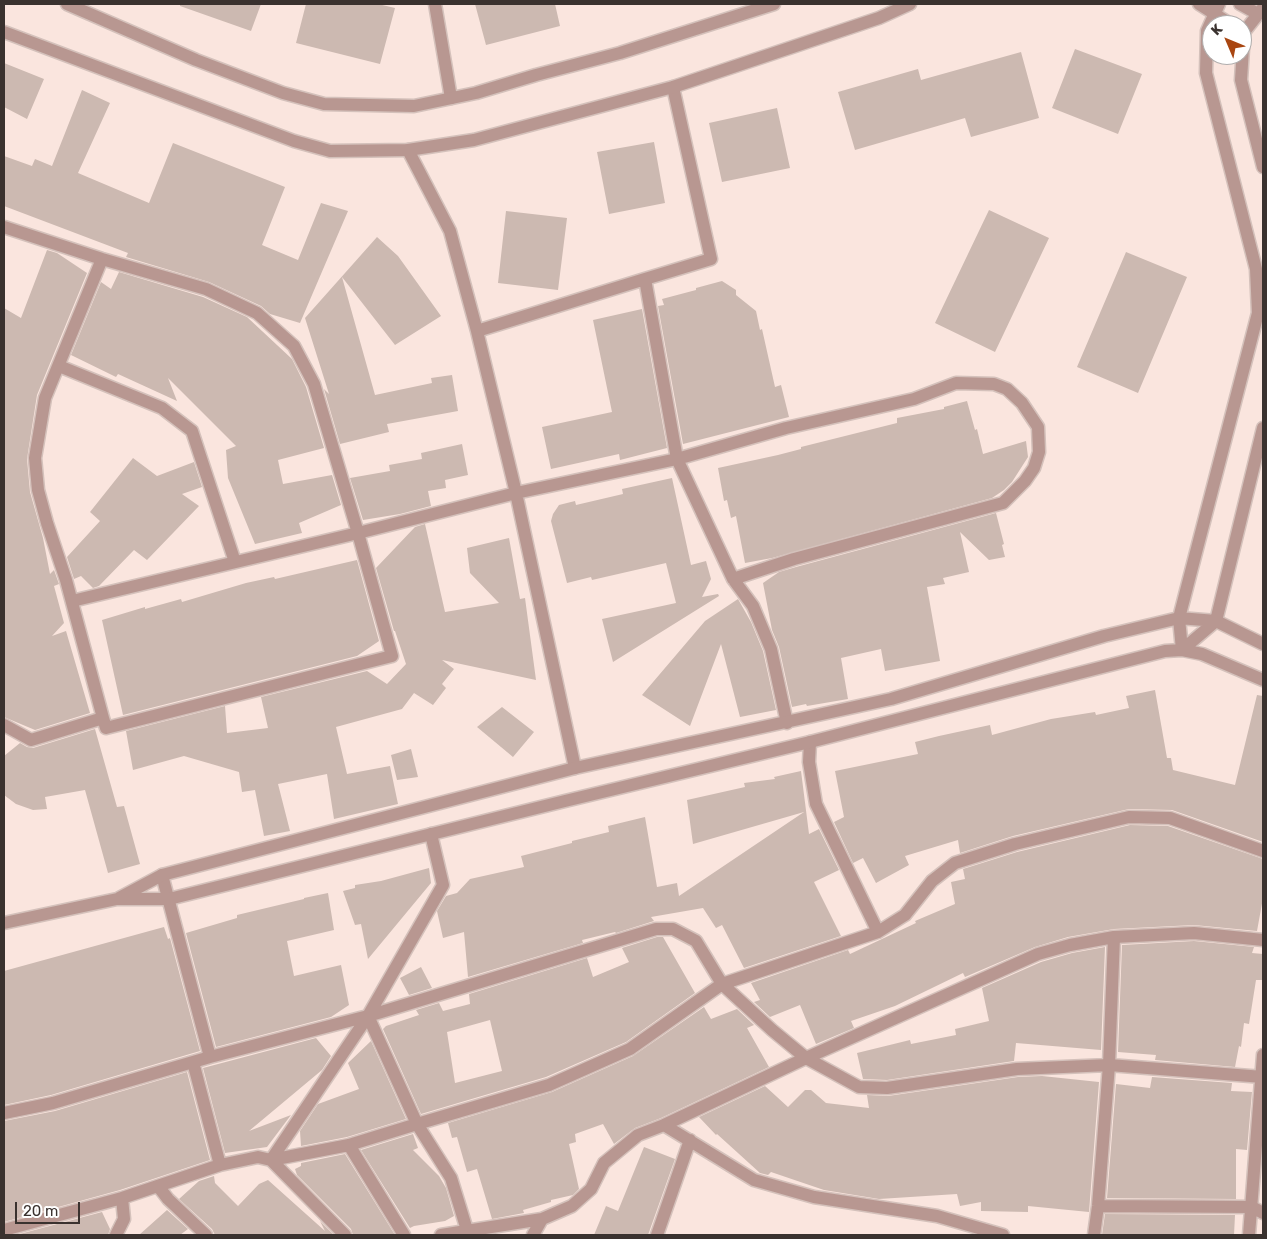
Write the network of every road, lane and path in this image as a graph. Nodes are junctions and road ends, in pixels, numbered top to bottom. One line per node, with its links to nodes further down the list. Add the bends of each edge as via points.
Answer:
1 (67, 4): 13 (street, via 283,94 332,104 414,106)
2 (435, 4): 13 (street)
3 (774, 4): 13 (street, via 620,53)
4 (910, 4): 12 (street, via 879,18)
5 (1199, 4): 7 (street)
6 (1240, 4): 8 (street)
7 (1217, 9): 28 (street, via 1207,31 1206,74 1256,269 1258,313)
8 (1260, 11): 9 (street)
9 (1252, 21)
10 (4, 32): 14 (street, via 294,141 330,151)
11 (1242, 65): 15 (street, via 1241,80)
12 (673, 87): 14 (street, via 474,140); 18 (street, via 711,259)
13 (451, 98)
14 (408, 150): 19 (street, via 450,231)
15 (1263, 167)
16 (4, 227): 17 (street)
17 (102, 259): 20 (street); 24 (street, via 206,289 257,313 294,346 314,384)
18 (645, 279): 19 (street); 22 (street)
19 (477, 330): 23 (street)
20 (59, 366): 25 (street, via 162,408 192,431); 27 (street, via 46,398 35,458 41,498)
21 (1263, 432): 29 (street)
22 (677, 459): 23 (street); 26 (street); 26 (street, via 791,426 914,399 956,383 994,384 1007,389 1022,403 1038,427 1039,452 1034,468 1003,502 794,559)
23 (516, 493): 24 (street); 37 (street)
24 (358, 533): 25 (street); 33 (street, via 392,656 106,728)
25 (235, 562): 27 (street)
26 (733, 579): 34 (street, via 753,606 771,649)
27 (72, 601): 33 (street)
28 (1179, 618): 29 (street); 31 (street); 34 (street, via 1104,636 891,699)
29 (1216, 621): 30 (street); 31 (street)
30 (1263, 644)
31 (1182, 650): 32 (street, via 1202,654); 36 (street, via 1165,651)
32 (1263, 680)
33 (103, 718): 35 (street, via 31,740)
34 (787, 723): 37 (street)
35 (4, 725)
36 (810, 742): 38 (street); 44 (street, via 809,762 816,804)
37 (575, 768): 40 (street)
38 (431, 834): 42 (street); 48 (street, via 443,884)
39 (1263, 851): 44 (street, via 1170,818 1129,817 1015,844 955,863 932,881 905,915)
40 (162, 875): 41 (street); 42 (street)
41 (117, 899): 42 (street); 43 (street)
42 (170, 899): 50 (street)
43 (4, 923)
44 (878, 932): 47 (street)
45 (1114, 937): 46 (street, via 1194,933); 51 (street, via 1038,954); 53 (street)
46 (1263, 940)
47 (722, 984): 48 (street, via 696,941 673,929 656,929); 51 (street); 56 (street, via 630,1049 550,1085)
48 (368, 1016): 50 (street); 56 (street); 60 (street)
49 (1263, 1055): 54 (street)
50 (210, 1057): 52 (street)
51 (806, 1058): 53 (street, via 859,1087 887,1088 1017,1069); 57 (street)
52 (193, 1062): 55 (street, via 53,1103); 61 (street)
53 (1109, 1065): 54 (street); 64 (street)
54 (1262, 1077): 65 (street)
55 (4, 1113)
56 (417, 1124): 59 (street); 68 (street, via 451,1178)
57 (664, 1125): 58 (street); 66 (street, via 638,1135 604,1163 591,1189 572,1206)
58 (690, 1140): 75 (street); 76 (street, via 754,1180 814,1197 937,1216)
59 (349, 1146): 60 (street); 72 (street)
60 (271, 1160): 61 (street, via 258,1157); 71 (street)
61 (220, 1165): 62 (street)
62 (158, 1186): 63 (street); 70 (street)
63 (122, 1198): 67 (street); 69 (street, via 124,1218)
64 (1098, 1206): 65 (street); 77 (street)
65 (1258, 1210): 78 (street)
66 (542, 1219): 68 (street); 74 (street)
67 (4, 1230)
68 (459, 1233): 73 (street)
69 (116, 1235)
70 (206, 1235)
71 (345, 1235)
72 (404, 1235)
73 (441, 1235)
74 (533, 1235)
75 (657, 1235)
76 (1003, 1235)
77 (1094, 1235)
78 (1249, 1235)

